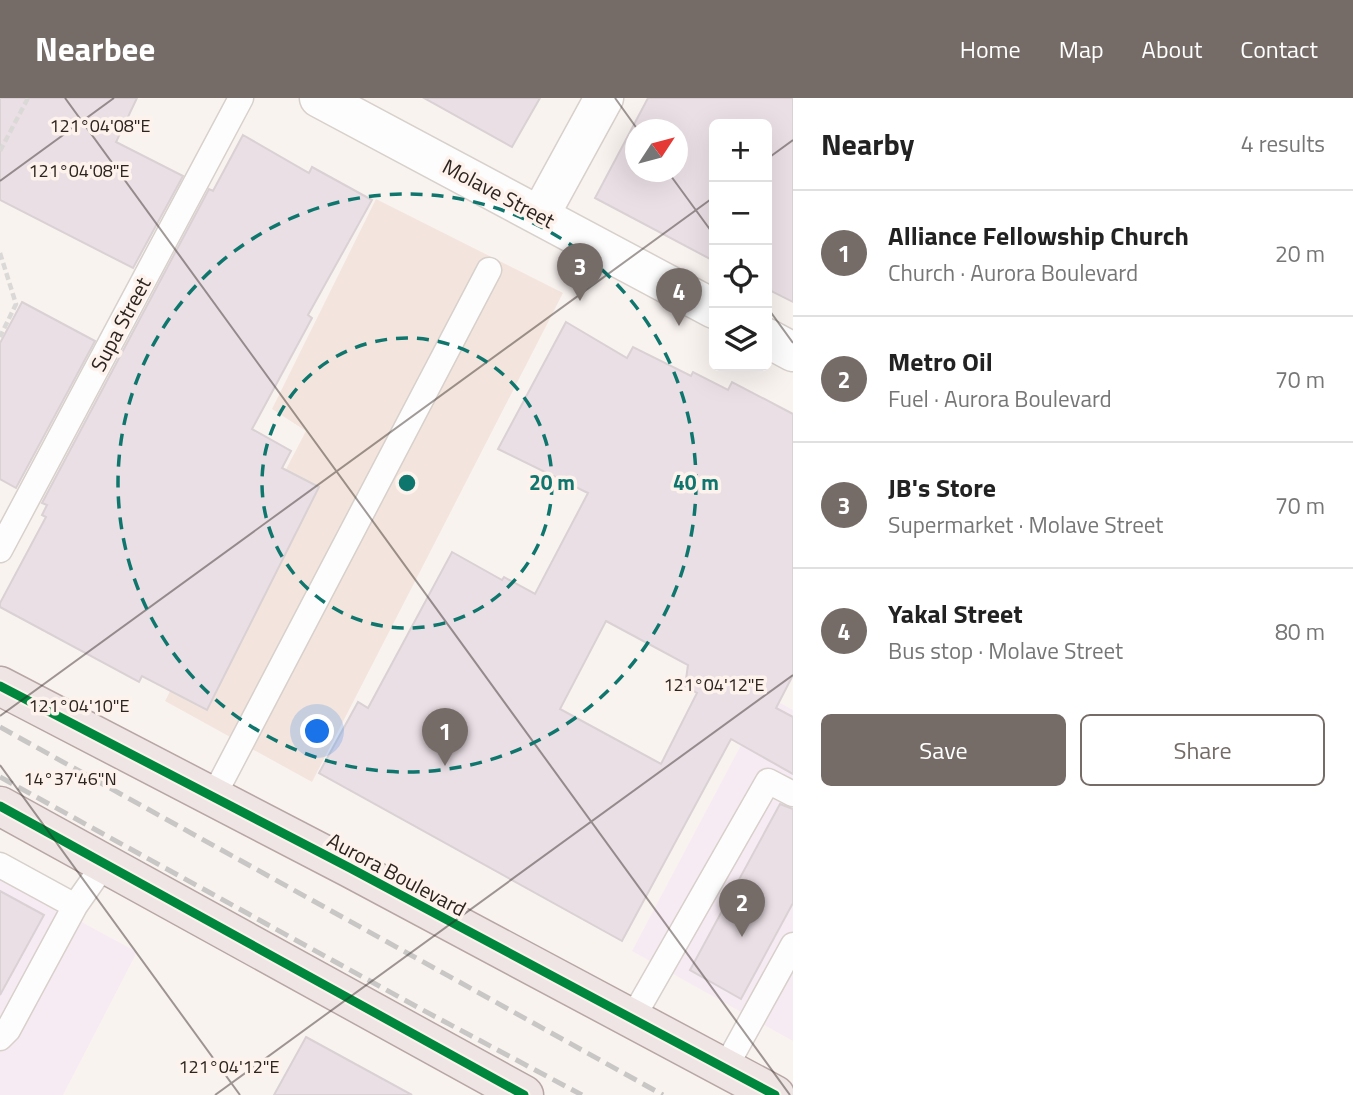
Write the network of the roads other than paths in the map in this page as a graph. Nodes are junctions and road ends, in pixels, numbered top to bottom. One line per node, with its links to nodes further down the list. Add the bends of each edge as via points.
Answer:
1 (241, 98): 9 (lane, Supa Street)
2 (319, 98): 4 (street, Molave Street)
3 (604, 98): 4 (street)
4 (540, 215): 6 (street, Molave Street)
5 (489, 270): 12 (lane)
6 (712, 308)
7 (772, 341): 8 (street)
8 (793, 352)
9 (0, 550)
10 (0, 686): 12 (main road, Aurora Boulevard)
11 (793, 794): 18 (lane, via 768,781)
12 (213, 797): 18 (main road, Aurora Boulevard)
13 (0, 806): 14 (main road)
14 (105, 863): 16 (lane); 21 (main road)
15 (0, 865): 16 (lane)
16 (75, 906): 19 (lane)
17 (793, 945): 20 (lane)
18 (632, 1019): 20 (main road, Aurora Boulevard)
19 (0, 1038)
20 (725, 1068): 22 (main road, Aurora Boulevard)
21 (524, 1095)
22 (775, 1095)

